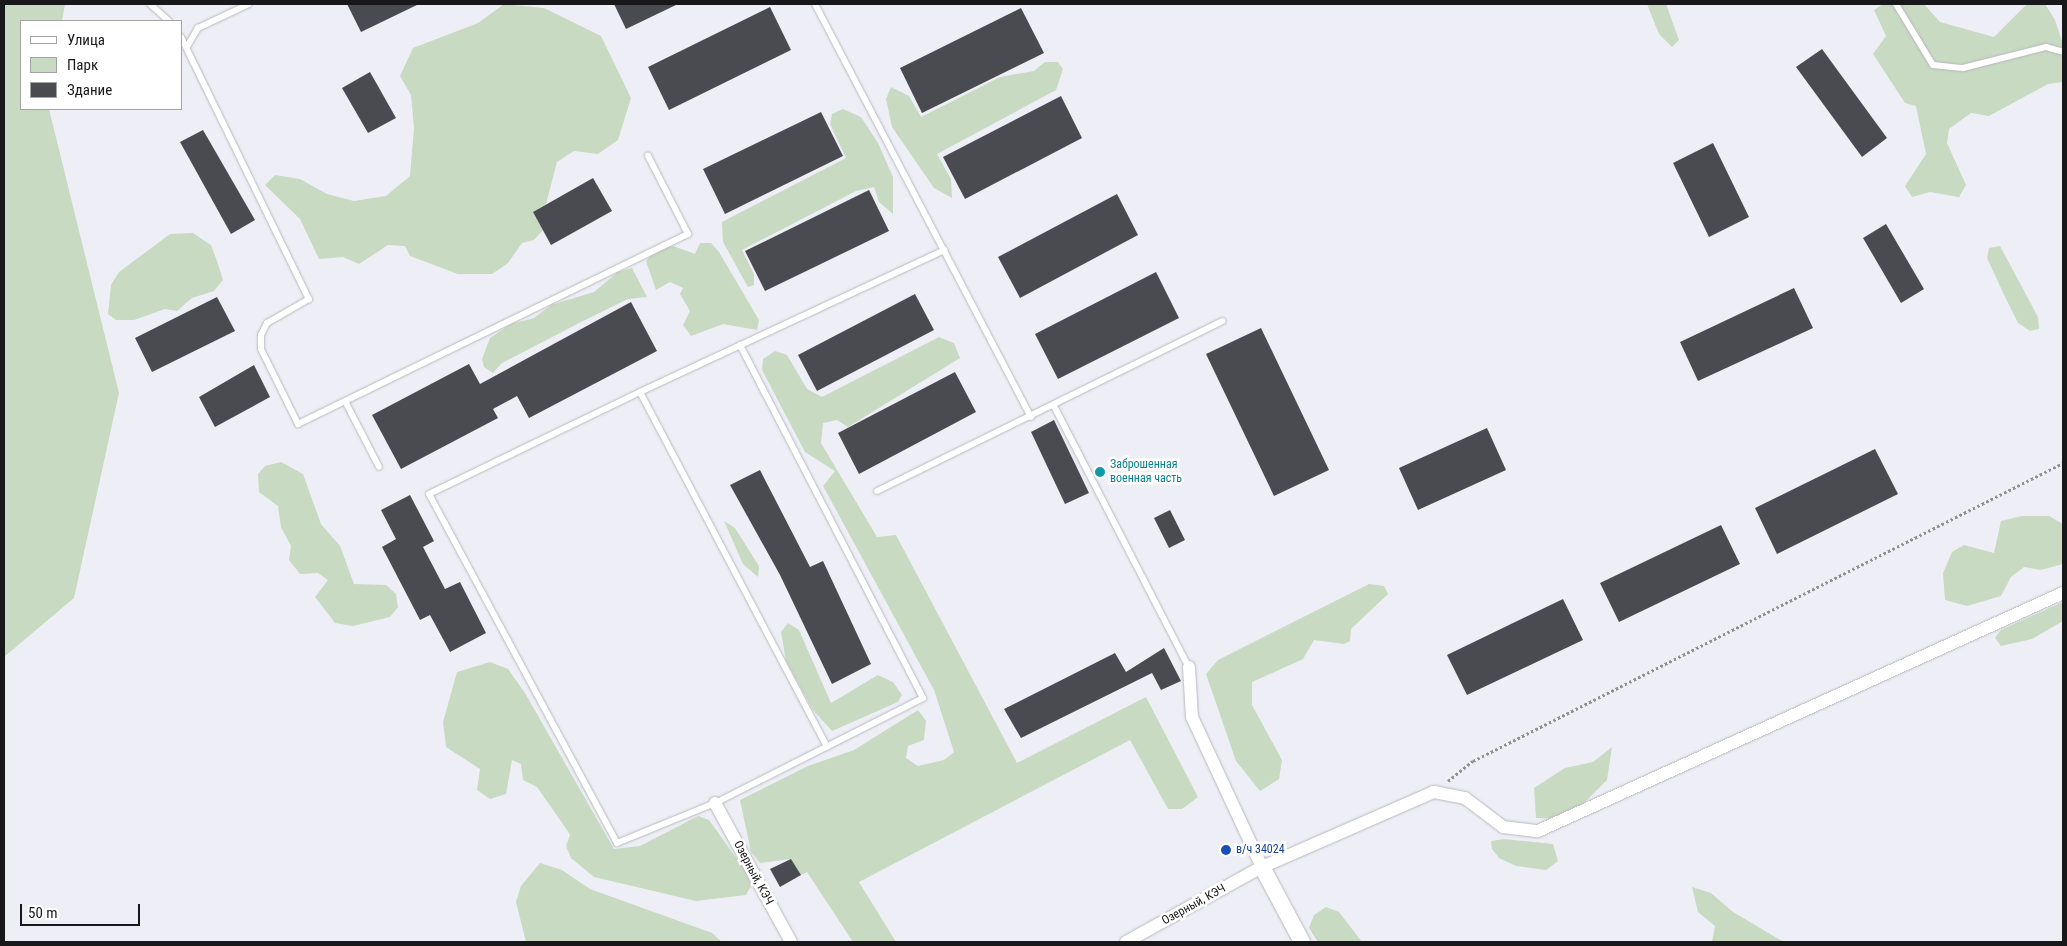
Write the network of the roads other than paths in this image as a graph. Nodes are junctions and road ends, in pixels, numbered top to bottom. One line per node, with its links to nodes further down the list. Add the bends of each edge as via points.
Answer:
1 (150, 4): 5 (lane)
2 (249, 4): 7 (lane, via 198,28)
3 (815, 4): 10 (lane)
4 (1896, 4): 8 (lane, via 1933,65 1963,68 2046,47)
5 (169, 20)
6 (182, 38): 7 (lane)
7 (188, 46): 14 (lane, via 309,299 267,323 261,350 298,424)
8 (2063, 52)
9 (648, 156): 14 (lane, via 688,234)
10 (944, 250): 12 (lane); 16 (lane)
11 (1222, 321): 15 (lane)
12 (740, 345): 13 (lane); 21 (lane, via 922,698)
13 (640, 392): 21 (lane); 22 (lane, via 430,494 617,843)
14 (345, 401): 17 (lane)
15 (1054, 406): 16 (lane); 20 (lane)
16 (1032, 417): 18 (lane)
17 (379, 467)
18 (877, 491)
19 (2063, 593): 23 (street, Озерный, КЭЧ, via 1538,831 1503,827 1465,798 1434,792)
20 (1189, 667): 23 (street, via 1192,717)
21 (826, 747): 22 (lane)
22 (715, 803): 25 (street, Озерный, КЭЧ)
23 (1262, 867): 24 (street, Озерный, КЭЧ); 27 (street)
24 (1143, 938): 26 (street, Озерный, КЭЧ)
25 (791, 942)
26 (1126, 942)
27 (1302, 942)

